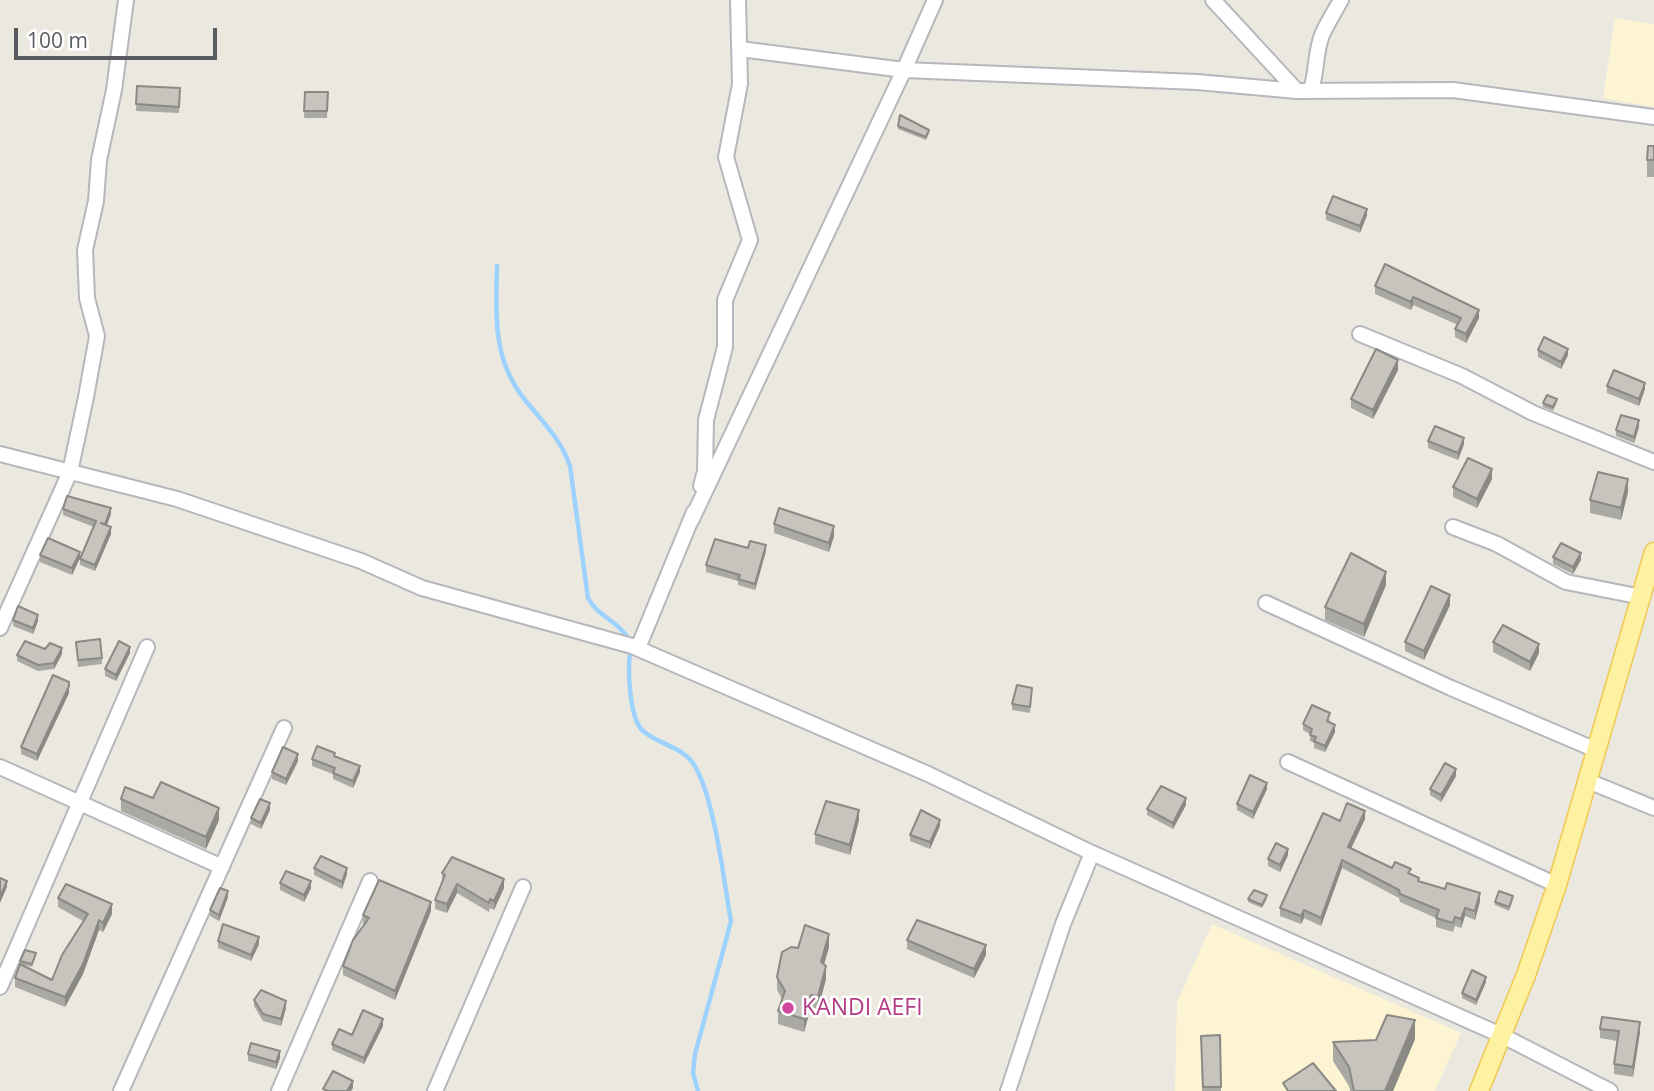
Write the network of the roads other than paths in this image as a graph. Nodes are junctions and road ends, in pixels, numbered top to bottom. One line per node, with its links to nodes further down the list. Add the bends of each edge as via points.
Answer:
1 (126, 0): 13 (street, via 85,250 87,298 97,336)
2 (738, 0): 6 (street)
3 (935, 0): 7 (street)
4 (1213, 0): 8 (street)
5 (1341, 0): 8 (street, via 1322,35)
6 (740, 49): 7 (street); 14 (street, via 740,84 726,158 750,240 724,300 725,346 706,420 705,471)
7 (904, 70): 8 (street); 14 (street)
8 (1304, 90): 9 (street, via 1453,90)
9 (1654, 117)
10 (1360, 334): 12 (street, via 1462,376 1533,414)
11 (0, 454): 13 (street)
12 (1654, 462)
13 (70, 472): 19 (street); 21 (street, via 177,499 361,561 422,588)
14 (691, 521): 21 (street)
15 (1453, 527): 17 (street, via 1497,544 1566,582)
16 (1654, 552): 17 (main road)
17 (1642, 597): 23 (main road)
18 (1266, 603): 23 (street)
19 (0, 628)
20 (147, 647): 27 (street)
21 (638, 648): 29 (street, via 928,774)
22 (284, 728): 30 (street)
23 (1596, 750): 26 (main road)
24 (1288, 762): 32 (street)
25 (0, 768): 27 (street)
26 (1588, 781): 28 (street); 32 (main road)
27 (79, 804): 30 (street); 34 (street)
28 (1654, 808)
29 (1092, 853): 35 (street); 39 (street, via 1063,924)
30 (222, 867): 36 (street)
31 (370, 881): 37 (street)
32 (1557, 885): 35 (main road)
33 (523, 887): 38 (street)
34 (0, 987)
35 (1503, 1036): 40 (main road); 41 (street)
36 (121, 1091)
37 (279, 1091)
38 (435, 1091)
39 (1009, 1091)
40 (1479, 1091)
41 (1610, 1091)

